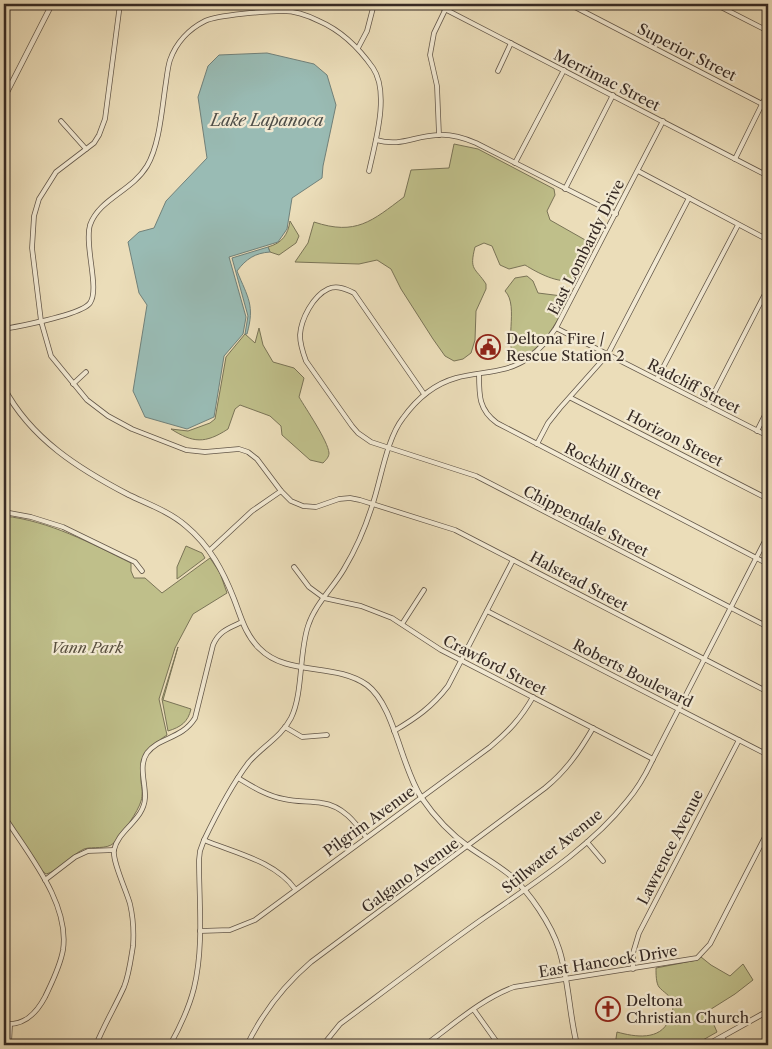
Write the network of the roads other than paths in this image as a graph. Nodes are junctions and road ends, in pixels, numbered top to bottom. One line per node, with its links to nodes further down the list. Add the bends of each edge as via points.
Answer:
1 (52, 4): 16 (street)
2 (120, 4): 23 (street, Halstead Street, via 105,119 94,143)
3 (374, 4): 11 (street)
4 (435, 4): 8 (street, Merrimac Street)
5 (448, 4): 8 (street)
6 (569, 4): 17 (street, Superior Street)
7 (715, 4): 9 (street)
8 (446, 9): 10 (street, Merrimac Street); 21 (street, via 434,33 430,55 437,86)
9 (768, 31)
10 (511, 43): 12 (street, Merrimac Street); 13 (street)
11 (358, 48): 22 (street, via 375,71 382,94); 35 (street, via 333,28 284,11 218,17 190,31 170,60 156,140 148,165 127,188 103,205 90,224 88,238 93,293 90,303 84,309)
12 (564, 70): 15 (street, Merrimac Street); 25 (street)
13 (498, 71)
14 (768, 92): 17 (street)
15 (613, 95): 20 (street, Merrimac Street); 29 (street)
16 (4, 98)
17 (763, 104): 18 (street, Superior Street); 24 (street)
18 (768, 107)
19 (61, 121): 23 (street)
20 (663, 121): 24 (street, Merrimac Street); 27 (street, East Lombardy Drive)
21 (440, 135): 22 (street, via 400,143); 25 (street, via 463,138)
22 (376, 140): 26 (street)
23 (86, 149): 35 (street, Halstead Street, via 56,172 39,199 34,216 32,248)
24 (735, 159): 28 (street, Merrimac Street)
25 (515, 162): 29 (street)
26 (369, 171)
27 (638, 171): 30 (street); 31 (street, East Lombardy Drive)
28 (768, 176)
29 (566, 189): 31 (street)
30 (689, 198): 32 (street); 38 (street)
31 (616, 214): 36 (street, East Lombardy Drive)
32 (738, 225): 33 (street); 41 (street)
33 (768, 240)
34 (768, 288): 46 (street)
35 (41, 322): 37 (street); 42 (street, Halstead Street, via 51,356)
36 (556, 328): 38 (street, Radcliff Street); 40 (street, East Lombardy Drive, via 528,359 500,371)
37 (4, 329)
38 (608, 354): 41 (street, Radcliff Street); 45 (street)
39 (86, 372): 42 (street)
40 (479, 374): 44 (street, East Lombardy Drive, via 456,378); 50 (street, Rockhill Street, via 481,404 490,418)
41 (657, 379): 46 (street, Radcliff Street)
42 (73, 384): 52 (street, Halstead Street, via 108,416 186,450 239,449 248,452)
43 (4, 388): 57 (street, via 35,431 57,452 184,524)
44 (424, 394): 51 (street, East Lombardy Drive, via 402,419); 51 (street, Chippendale Street, via 354,293 334,288 314,301 302,324 300,336 306,361 358,433)
45 (570, 398): 50 (street, via 548,423); 53 (street, Horizon Street)
46 (708, 406): 48 (street, Radcliff Street)
47 (768, 409): 48 (street)
48 (757, 431): 49 (street, Radcliff Street)
49 (768, 436)
50 (536, 444): 58 (street, Rockhill Street)
51 (388, 448): 54 (street, East Lombardy Drive); 65 (street, Chippendale Street, via 476,476)
52 (281, 491): 54 (street, Halstead Street, via 291,501 303,506 316,507 350,498); 57 (street, via 252,511)
53 (768, 499)
54 (373, 504): 59 (street, Halstead Street, via 455,530); 64 (street, East Lombardy Drive, via 344,570)
55 (4, 512): 62 (street, via 63,526 135,562)
56 (768, 535): 58 (street, Stillwater Avenue)
57 (210, 550): 67 (street)
58 (756, 558): 60 (street, Rockhill Street); 65 (street, Stillwater Avenue)
59 (513, 560): 66 (street); 71 (street, Halstead Street)
60 (768, 564)
61 (294, 567): 64 (street)
62 (142, 571)
63 (424, 590): 68 (street)
64 (324, 598): 68 (street, Crawford Street, via 379,612); 72 (street, East Lombardy Drive, via 307,627)
65 (731, 608): 69 (street, Chippendale Street); 71 (street, Stillwater Avenue)
66 (487, 611): 70 (street); 75 (street, Roberts Boulevard)
67 (242, 622): 72 (street, via 246,632 265,654 283,663); 91 (street, via 216,636 191,724 146,754 143,764 144,806)
68 (402, 624): 70 (street, Crawford Street)
69 (768, 627)
70 (461, 660): 74 (street, Crawford Street); 78 (street, via 437,701)
71 (705, 660): 73 (street, Halstead Street); 75 (street, Stillwater Avenue)
72 (300, 666): 76 (street, East Lombardy Drive, via 295,706); 78 (street, via 338,672 364,683 384,705)
73 (768, 692)
74 (533, 697): 77 (street, Crawford Street); 84 (street, Pilgrim Avenue, via 508,732)
75 (679, 709): 80 (street, Roberts Boulevard); 82 (street, Stillwater Avenue)
76 (285, 727): 79 (street, via 302,737); 83 (street, East Lombardy Drive)
77 (593, 728): 82 (street, Crawford Street); 90 (street, Galgano Avenue, via 578,755 560,775)
78 (394, 731): 84 (street, via 411,780)
79 (327, 735)
80 (738, 740): 81 (street, Roberts Boulevard); 99 (street, Lawrence Avenue, via 639,933 633,953)
81 (768, 755)
82 (653, 759): 89 (street, Stillwater Avenue, via 628,800)
83 (238, 778): 87 (street, via 269,795 334,806 353,820); 88 (street, East Lombardy Drive)
84 (422, 798): 87 (street, Pilgrim Avenue); 90 (street, via 437,819)
85 (4, 816): 93 (street)
86 (768, 830): 99 (street, East Hancock Drive, via 704,951 697,958)
87 (366, 837): 94 (street, Pilgrim Avenue)
88 (204, 840): 94 (street, via 268,866 282,875); 97 (street, East Lombardy Drive, via 199,860)
89 (587, 842): 92 (street); 95 (street, Stillwater Avenue)
90 (468, 847): 95 (street, via 510,876); 109 (street, Galgano Avenue, via 294,976 276,997)
91 (114, 850): 93 (street, via 88,851); 107 (street, via 130,904 133,946 125,985)
92 (603, 862)
93 (45, 880): 104 (street, via 62,923 62,952 57,971 38,1009 30,1018)
94 (295, 890): 97 (street, Pilgrim Avenue, via 242,926 230,930)
95 (524, 890): 100 (street, via 552,932); 110 (street, Stillwater Avenue, via 340,1024)
96 (4, 923): 98 (street, via 7,934)
97 (200, 931): 108 (street, East Lombardy Drive, via 194,988)
98 (4, 945)
99 (633, 969): 100 (street, East Hancock Drive)
100 (566, 978): 101 (street, East Hancock Drive, via 499,992); 113 (street)
101 (474, 1010): 111 (street, East Hancock Drive); 112 (street)
102 (768, 1011): 105 (street)
103 (4, 1024): 104 (street)
104 (10, 1025): 106 (street)
105 (722, 1037): 114 (street); 115 (street)
106 (9, 1045)
107 (96, 1045)
108 (170, 1045)
109 (246, 1045)
110 (323, 1045)
111 (425, 1045)
112 (499, 1045)
113 (577, 1045)
114 (708, 1045)
115 (727, 1045)

